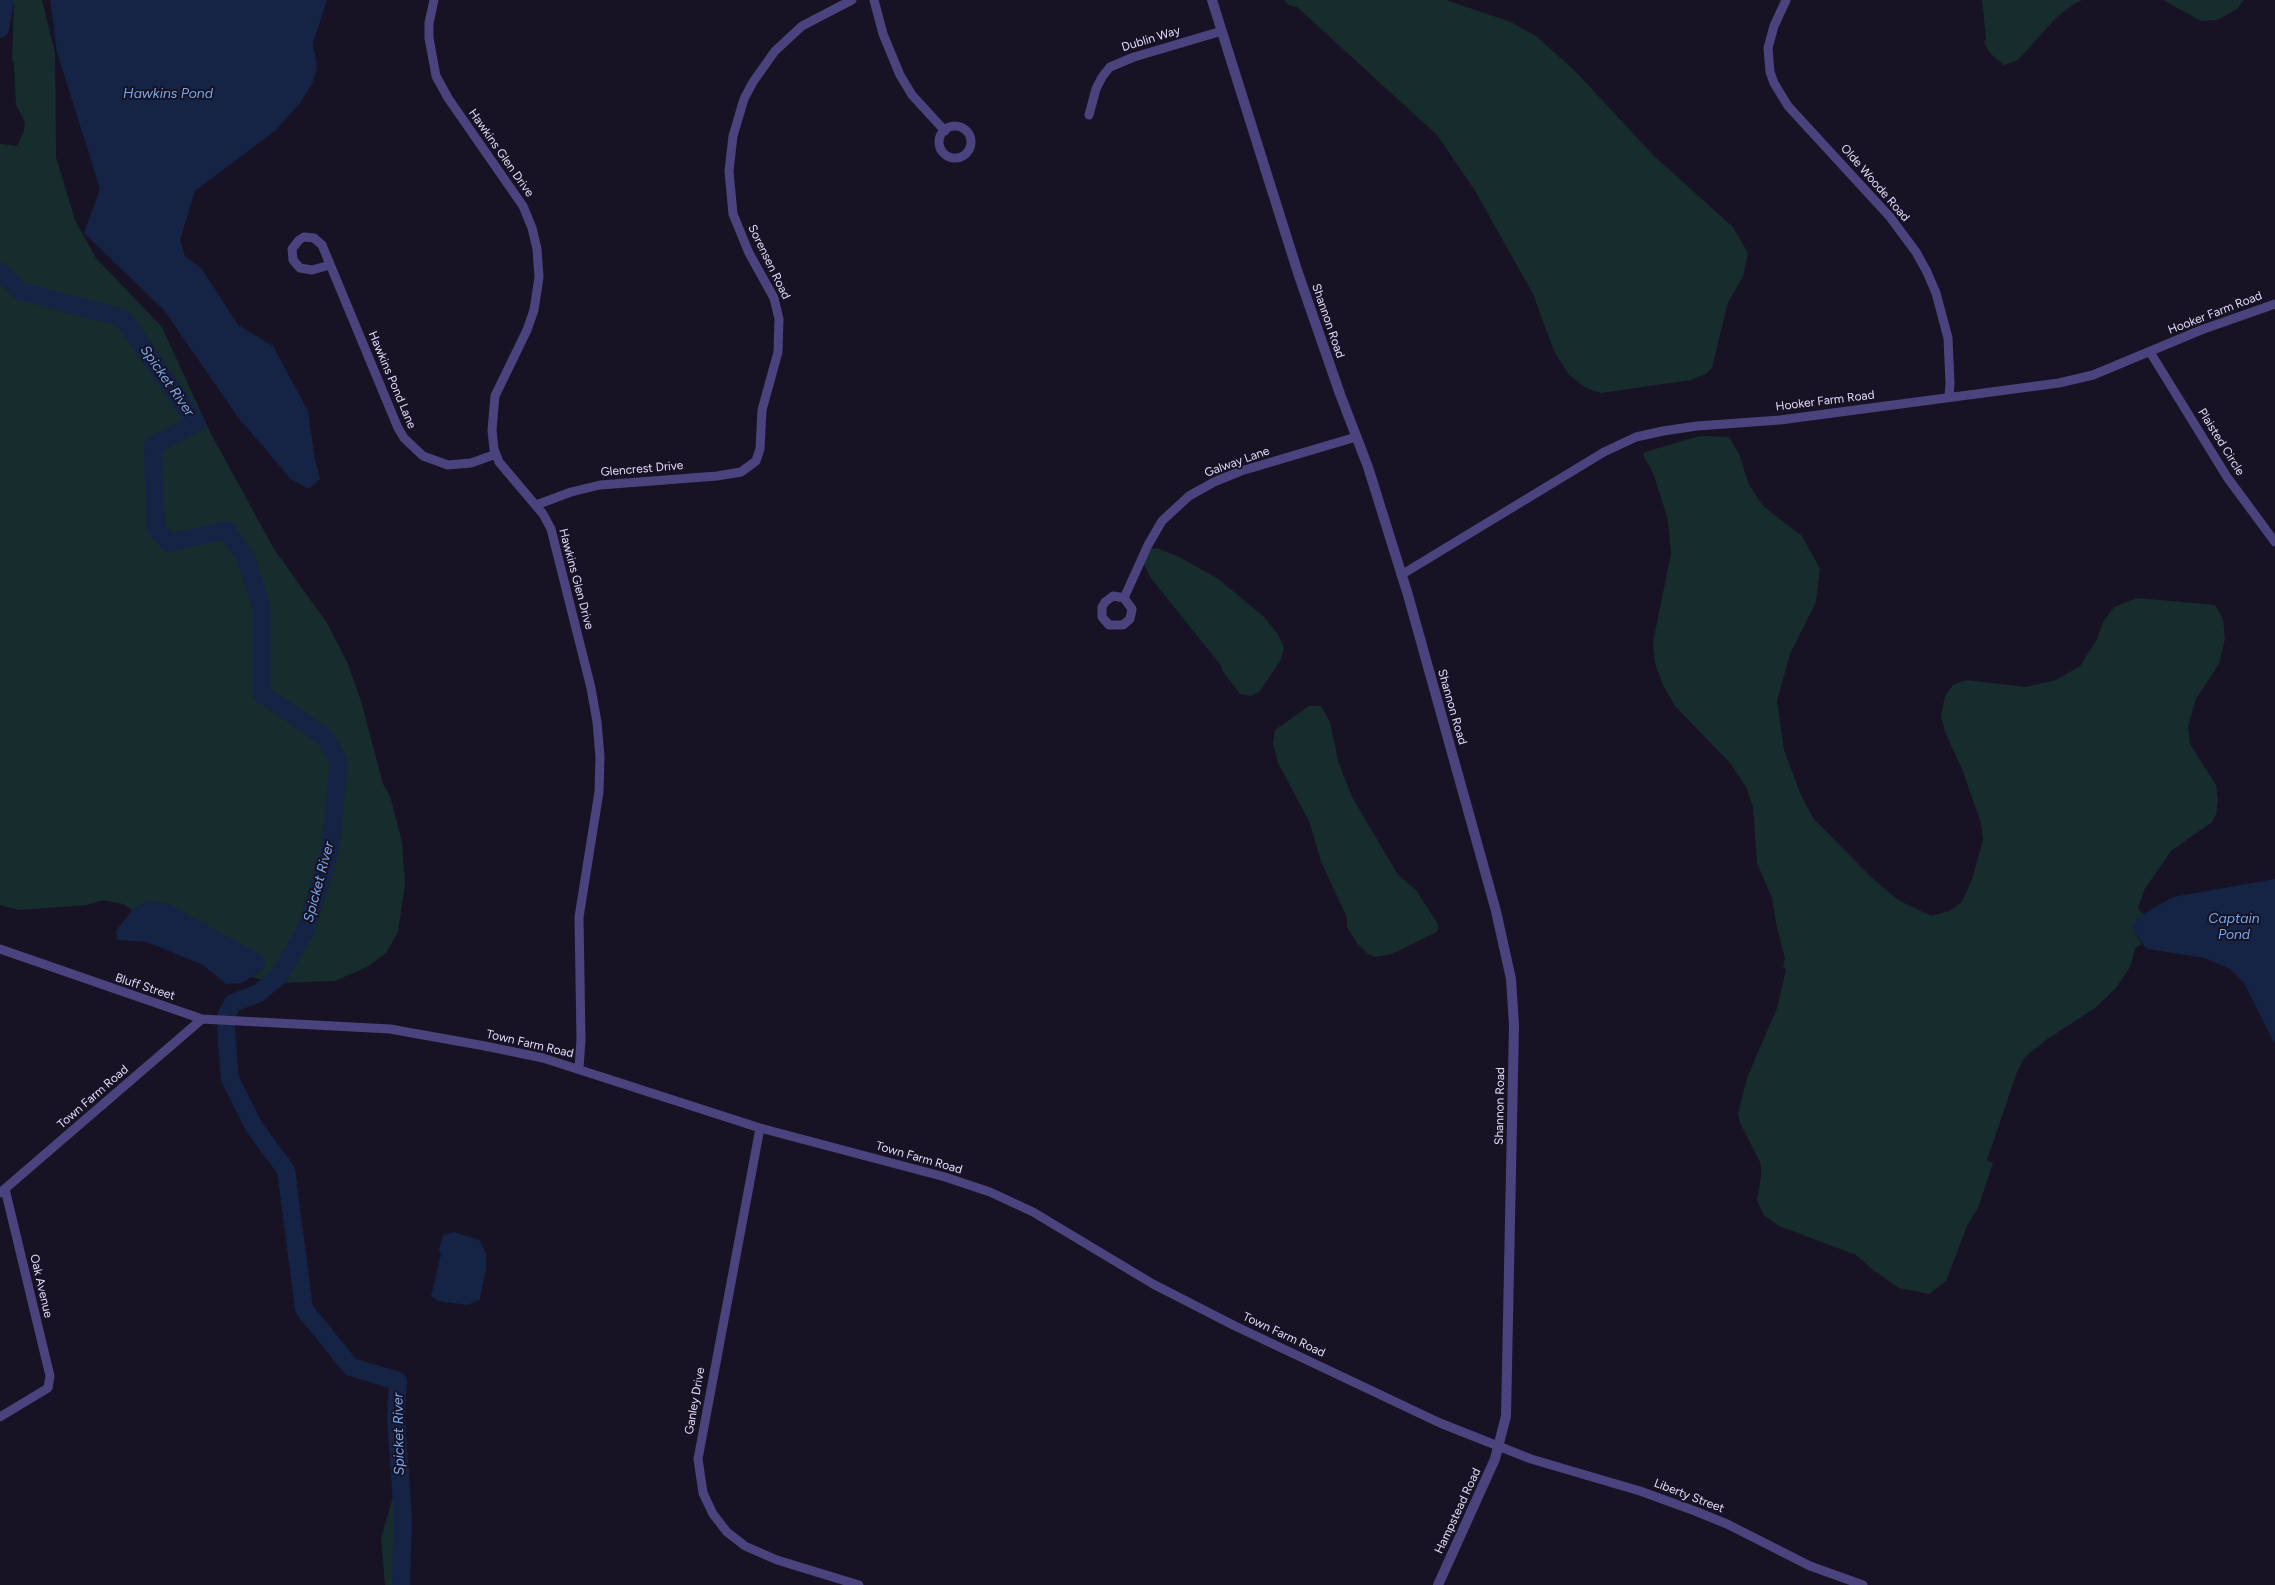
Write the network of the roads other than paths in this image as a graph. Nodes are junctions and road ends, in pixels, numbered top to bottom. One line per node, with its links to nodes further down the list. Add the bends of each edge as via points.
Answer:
1 (434, 0): 14 (street, Hawkins Glen Drive, via 429,38 436,76 523,206 537,249 538,284 532,317 492,403 492,437)
2 (852, 0): 15 (street, Sorensen Road, via 802,26 775,51 744,99 732,136 729,171 734,214 749,253 774,298 780,319 778,352 760,422 760,449)
3 (874, 0): 8 (street, via 883,34 900,74 912,95)
4 (1212, 0): 6 (street, Shannon Road)
5 (1786, 0): 12 (street, Olde Woode Road, via 1768,48 1774,83 1788,106 1890,217 1924,265 1936,293 1948,338)
6 (1222, 31): 7 (street, Dublin Way, via 1110,67 1096,89); 13 (street, Shannon Road, via 1298,273)
7 (1089, 115)
8 (945, 131)
9 (330, 265): 9 (street, Hawkins Pond Lane, via 322,245 314,238 299,240 292,249 293,260 300,268 312,270); 14 (street, Hawkins Pond Lane, via 404,438 423,456 448,465 471,463)
10 (2275, 304): 11 (street, Hooker Farm Road, via 2200,330)
11 (2150, 352): 12 (street, Hooker Farm Road, via 2082,378); 17 (street, Plaisted Circle, via 2227,477)
12 (1949, 397): 18 (street, Hooker Farm Road, via 1780,420 1697,426 1636,437 1604,452)
13 (1356, 437): 18 (street, Shannon Road); 19 (street, Galway Lane, via 1241,472 1189,496 1162,521)
14 (496, 454): 16 (street, Hawkins Glen Drive, via 509,476)
15 (752, 465): 16 (street, Glencrest Drive, via 741,472 717,476 600,485)
16 (536, 505): 23 (street, Hawkins Glen Drive, via 554,539 591,688 600,740 597,809 578,917)
17 (2275, 542)
18 (1402, 575): 27 (street, Shannon Road, via 1496,910 1511,978 1514,1025 1508,1383)
19 (1124, 598)
20 (0, 949): 21 (street, Bluff Street)
21 (202, 1019): 22 (street, Bluff Street); 25 (street, Town Farm Road)
22 (287, 1024): 23 (street, Town Farm Road, via 414,1032)
23 (579, 1068): 24 (street, Town Farm Road)
24 (760, 1128): 27 (street, Town Farm Road, via 990,1192 1033,1212 1145,1279 1235,1326 1440,1423); 28 (street, Ganley Drive, via 698,1459 703,1494 727,1532 745,1546 777,1560)
25 (3, 1191): 26 (street, Oak Avenue, via 50,1376 48,1388)
26 (0, 1417)
27 (1500, 1447): 29 (street, Hampstead Road); 30 (street, Liberty Street, via 1680,1505 1727,1524 1810,1566)
28 (859, 1585)
29 (1438, 1585)
30 (1863, 1585)

